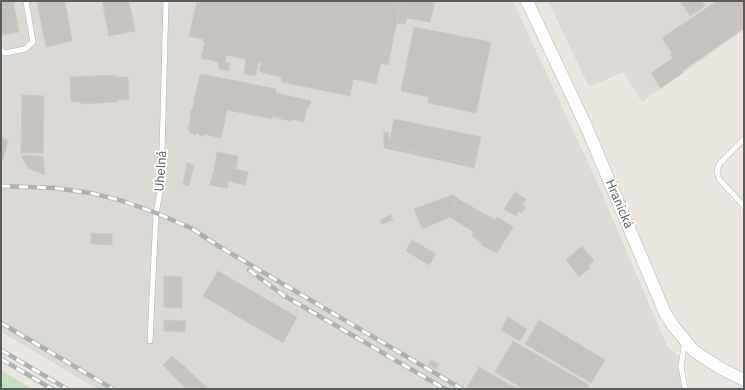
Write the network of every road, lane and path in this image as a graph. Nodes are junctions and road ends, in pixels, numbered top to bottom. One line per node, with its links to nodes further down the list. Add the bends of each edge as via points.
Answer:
1 (26, 1): 4 (lane, via 33,42 25,49 5,53)
2 (166, 1): 7 (lane, Uhelná, via 161,186 156,213)
3 (527, 1): 8 (street, Hranická, via 586,126 661,303)
4 (1, 50)
5 (744, 139): 6 (lane, via 720,163 717,170 719,179)
6 (744, 206)
7 (150, 341)
8 (685, 341): 9 (street, Hranická, via 704,359); 10 (lane, via 681,366)
9 (744, 380)
10 (684, 389)

